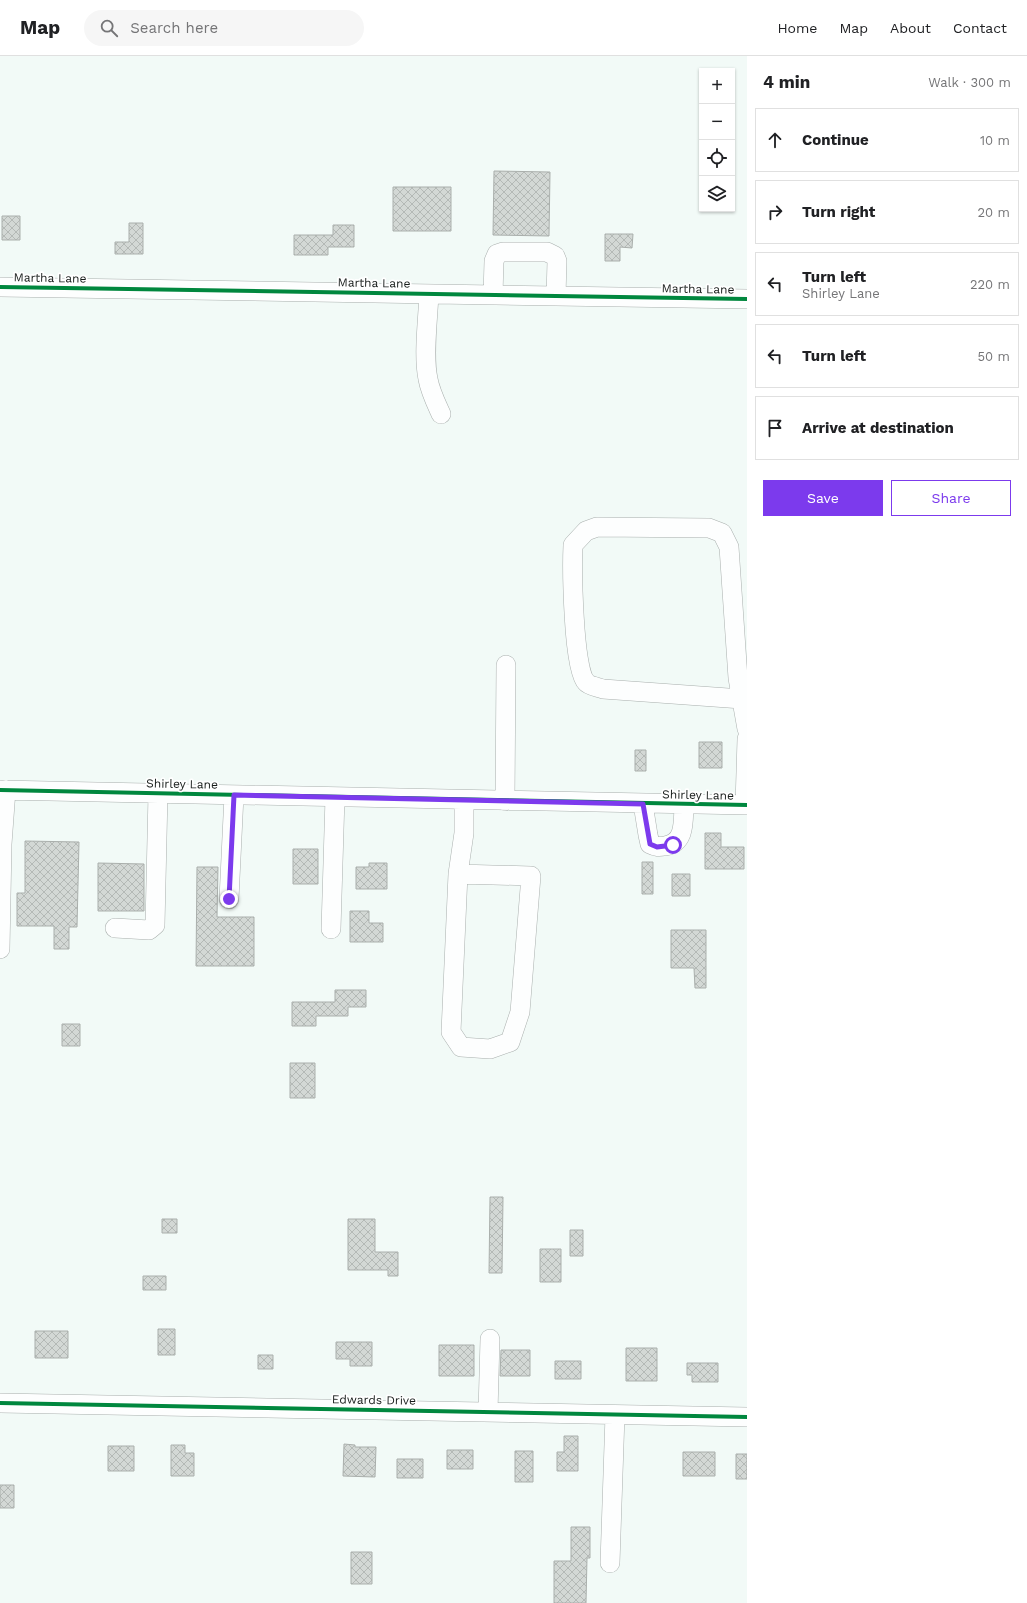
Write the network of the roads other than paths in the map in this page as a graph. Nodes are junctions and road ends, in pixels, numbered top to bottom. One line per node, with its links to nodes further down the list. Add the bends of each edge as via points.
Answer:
1 (0, 287): 2 (street, Martha Lane)
2 (429, 294): 3 (street, Martha Lane); 6 (street, via 428,378 432,395)
3 (493, 295): 4 (street, Martha Lane); 4 (street, via 494,261 497,254 547,252 555,256 557,261)
4 (556, 296): 5 (street, Martha Lane)
5 (747, 300)
6 (441, 414)
7 (506, 665): 16 (street)
8 (742, 699): 8 (street, via 738,678 729,547 722,533 709,528 597,527 586,531 573,545 572,576 581,675 587,684 603,689); 9 (street)
9 (747, 729)
10 (747, 739): 19 (street)
11 (3, 790): 12 (street, Shirley Lane); 24 (street)
12 (158, 794): 13 (street, Shirley Lane); 22 (street, via 155,925 149,930)
13 (234, 795): 14 (street, Shirley Lane); 21 (street)
14 (335, 797): 15 (street, Shirley Lane); 23 (street)
15 (464, 800): 16 (street, Shirley Lane); 20 (street, via 464,833)
16 (505, 800): 17 (street, Shirley Lane)
17 (643, 804): 18 (street, Shirley Lane); 18 (street, via 650,844 657,847 673,845 679,839 683,828)
18 (684, 804): 19 (street, Shirley Lane)
19 (746, 805)
20 (458, 874): 20 (street, via 451,1032 461,1047 490,1049 510,1042 520,1012 530,876)
21 (229, 899)
22 (115, 928)
23 (331, 930)
24 (0, 949)
25 (490, 1339): 27 (street)
26 (0, 1403): 27 (street, Edwards Drive)
27 (488, 1412): 28 (street, Edwards Drive)
28 (615, 1415): 29 (street, Edwards Drive); 30 (street)
29 (747, 1417)
30 (610, 1563)

